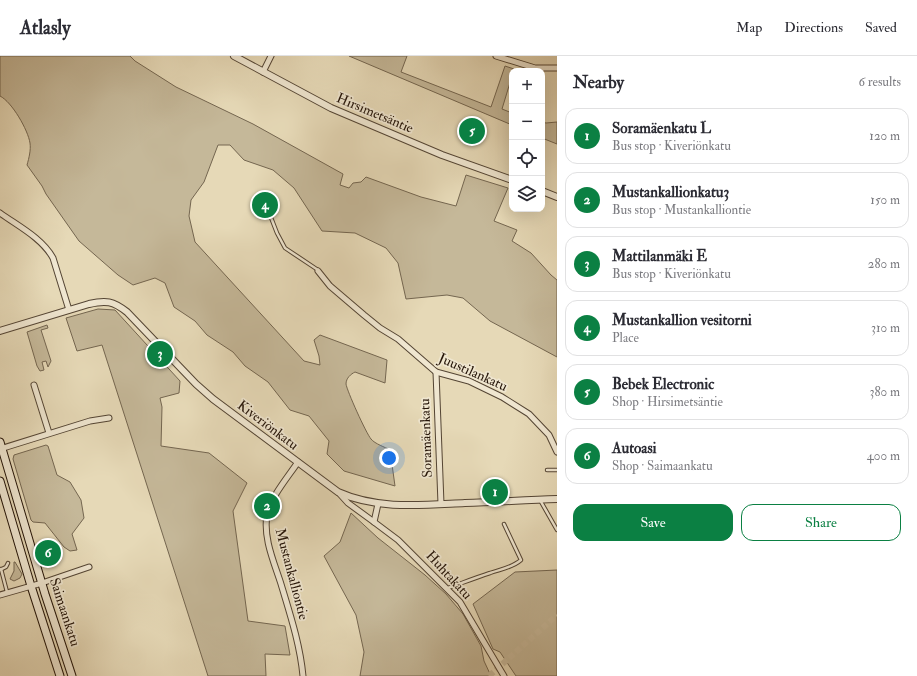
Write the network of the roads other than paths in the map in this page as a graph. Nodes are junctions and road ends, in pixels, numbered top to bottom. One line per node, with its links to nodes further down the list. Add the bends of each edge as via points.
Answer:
1 (234, 56): 5 (street, Hirsimetsäntie)
2 (271, 56): 5 (street)
3 (496, 56): 4 (street, via 535,68)
4 (557, 68)
5 (263, 72): 6 (street, Hirsimetsäntie, via 331,108 442,155)
6 (509, 179)
7 (545, 192): 8 (street)
8 (557, 197)
9 (0, 213): 12 (street, via 49,250)
10 (270, 215): 11 (lane, via 284,248)
11 (318, 271): 14 (street, Juustilankatu, via 330,286)
12 (69, 310): 13 (street, Kiveriönkatu); 20 (street, Kiveriönkatu, via 101,301 118,305 213,399)
13 (0, 332)
14 (436, 372): 19 (street, Juustilankatu, via 469,381 529,414 549,435); 28 (street, Soramäenkatu)
15 (34, 385): 17 (street)
16 (109, 418): 17 (street)
17 (49, 433): 18 (street)
18 (1, 446): 35 (main road, Saimaankatu)
19 (557, 452)
20 (298, 462): 24 (street, Kiveriönkatu); 42 (street, Mustankalliontie, via 271,503 266,528 296,632)
21 (547, 470): 22 (lane)
22 (557, 470)
23 (0, 481): 36 (main road, Saimaankatu)
24 (338, 492): 27 (street, Kiveriönkatu); 29 (street, Huhtakatu, via 348,503)
25 (557, 498): 26 (street, Kiveriönkatu)
26 (540, 500): 28 (street, Kiveriönkatu); 31 (lane)
27 (378, 504): 28 (street, Kiveriönkatu); 29 (street)
28 (441, 504)
29 (374, 522): 37 (street, Huhtakatu, via 398,540)
30 (504, 524): 37 (lane, via 521,560 509,568)
31 (557, 530)
32 (8, 563): 34 (lane)
33 (89, 567): 35 (street)
34 (1, 570): 38 (lane)
35 (42, 583): 36 (street); 41 (main road, Saimaankatu)
36 (31, 586): 38 (street); 40 (main road, Saimaankatu)
37 (448, 588): 43 (street, Huhtakatu, via 466,610)
38 (7, 593): 39 (street)
39 (0, 595)
40 (60, 676)
41 (72, 676)
42 (303, 676)
43 (504, 676)

